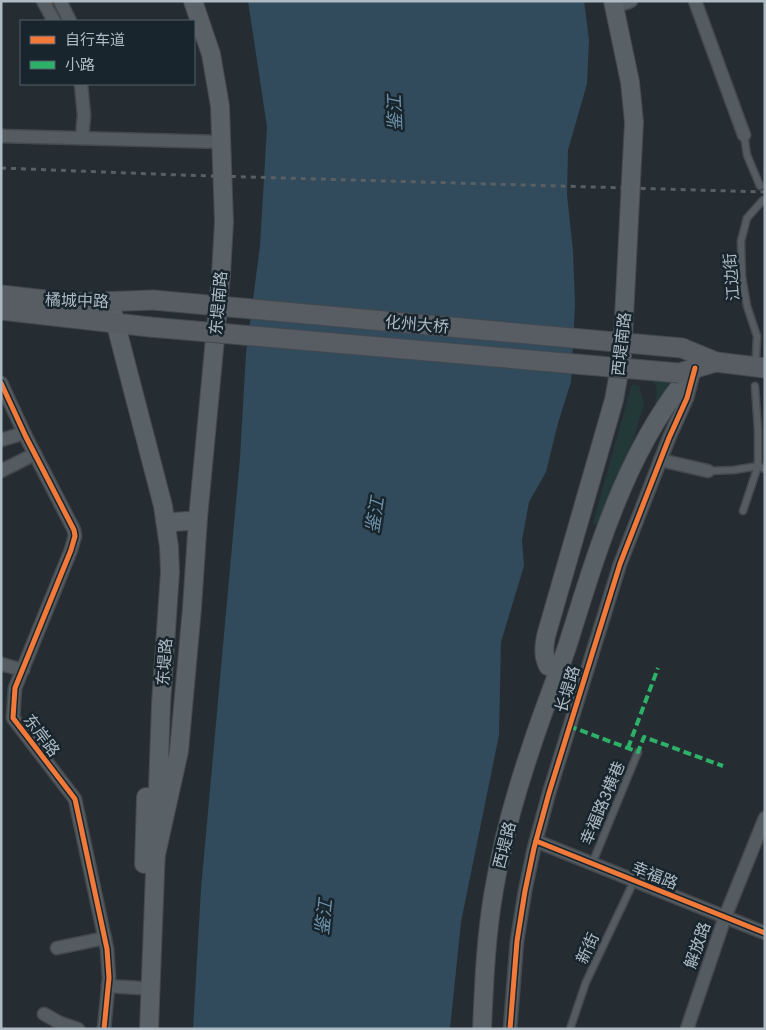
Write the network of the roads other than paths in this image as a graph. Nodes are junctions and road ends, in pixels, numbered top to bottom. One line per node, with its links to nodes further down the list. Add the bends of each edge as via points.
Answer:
1 (43, 1): 7 (street)
2 (60, 1): 8 (street)
3 (182, 1): 9 (main road)
4 (193, 1): 15 (main road, 东堤南路, via 211,54 220,106)
5 (695, 1): 12 (street)
6 (620, 3): 41 (main road, 西堤南路, via 634,122 622,356 614,400 546,636 545,660 548,666)
7 (53, 20)
8 (70, 20)
9 (188, 20)
10 (195, 41): 15 (main road, 东堤南路)
11 (81, 85): 14 (street)
12 (744, 135): 16 (lane, via 747,155)
13 (1, 136): 14 (street)
14 (82, 138): 15 (street)
15 (216, 142): 38 (main road, 东堤南路, via 211,256); 39 (main road, 东堤南路, via 224,222 222,266 198,518)
16 (760, 186)
17 (763, 200): 25 (lane, 江边街, via 747,218 741,240 742,276)
18 (1, 296): 20 (main road, 橘城中路, via 72,303)
19 (152, 300): 20 (main road, 橘城中路); 24 (main road, 化州大桥, bridge, via 682,348)
20 (104, 302): 22 (main road, 东堤路)
21 (1, 310): 22 (main road, 橘城中路)
22 (109, 322): 23 (main road, 橘城中路); 37 (main road, 东堤路); 39 (main road, 东堤路, via 152,508 158,572)
23 (150, 327): 26 (main road, 化州大桥, bridge)
24 (716, 362): 25 (main road); 26 (main road)
25 (760, 362)
26 (687, 370): 32 (street, 长堤路, via 687,398); 41 (main road, 西堤路, via 624,483 598,549)
27 (1, 383): 29 (street, 东岸路)
28 (755, 386): 33 (lane)
29 (24, 433): 30 (street); 31 (street, 东岸路)
30 (1, 440)
31 (35, 454): 34 (street); 42 (street, 东岸路, via 75,534)
32 (660, 460): 35 (street); 45 (street, 长堤路, via 605,608)
33 (761, 467): 35 (lane); 36 (lane)
34 (1, 471)
35 (708, 471)
36 (743, 511)
37 (165, 520): 38 (main road); 39 (main road, 东堤路)
38 (187, 521): 39 (main road, 东堤南路)
39 (173, 619): 46 (main road, 东堤路, via 161,704); 46 (main road, via 179,751); 54 (main road, 东堤路, via 150,704)
40 (1, 664): 42 (street)
41 (560, 669): 60 (main road, 西堤路, via 530,752 500,859 489,925)
42 (22, 670): 51 (street, 东岸路, via 15,688 13,718 75,799)
43 (638, 752): 47 (lane, 幸福路3横巷)
44 (765, 818): 49 (street, 解放路)
45 (536, 841): 47 (street, 幸福路); 61 (street, 长堤路, via 517,941)
46 (155, 858): 59 (main road, 东堤路)
47 (592, 864): 48 (street, 幸福路)
48 (634, 881): 49 (street, 幸福路); 62 (lane, 新街, via 586,982)
49 (724, 917): 50 (street, 幸福路); 63 (street, 解放路)
50 (765, 933)
51 (105, 938): 52 (street); 53 (street, 东岸路)
52 (57, 948)
53 (108, 986): 54 (street); 57 (street, 东岸路)
54 (140, 988): 58 (main road, 东堤路)
55 (44, 1014): 56 (street)
56 (78, 1029)
57 (104, 1029)
58 (138, 1029)
59 (149, 1029)
60 (482, 1029)
61 (510, 1029)
62 (570, 1029)
63 (687, 1029)

